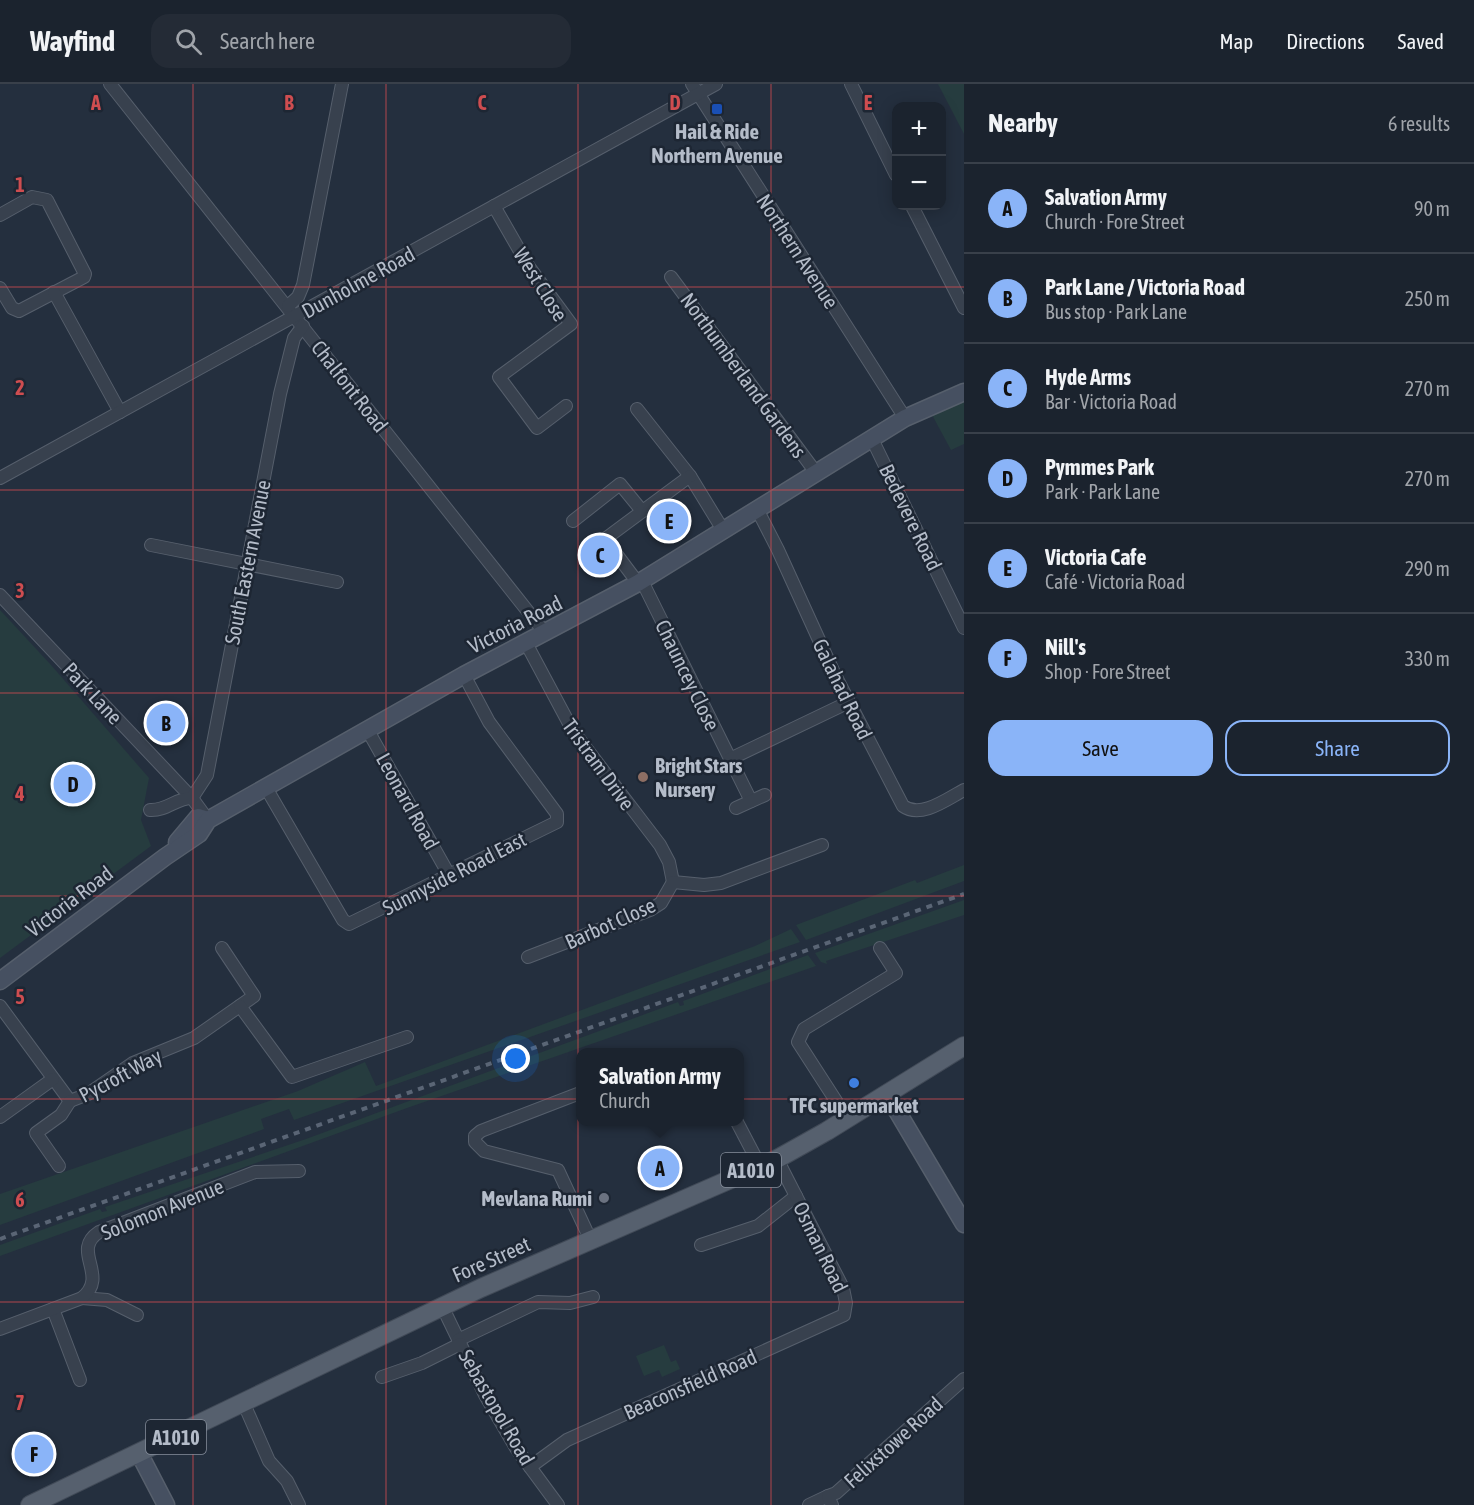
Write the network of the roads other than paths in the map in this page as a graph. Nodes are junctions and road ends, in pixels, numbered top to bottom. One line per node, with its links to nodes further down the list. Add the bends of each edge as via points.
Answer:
1 (110, 84): 13 (street, Chalfont Road)
2 (342, 84): 13 (street, via 303,285)
3 (716, 84): 5 (street, Dunholme Road)
4 (851, 84): 6 (street)
5 (695, 89): 7 (street, Dunholme Road); 20 (street, Northern Avenue)
6 (892, 165)
7 (494, 206): 15 (street, Dunholme Road); 17 (street, West Close, via 529,267 571,324 499,377 537,428)
8 (914, 210): 14 (street)
9 (0, 215): 12 (street, via 36,196 51,204 85,269 84,277)
10 (671, 277): 22 (street, Northumberland Gardens)
11 (0, 288): 12 (street, via 15,311)
12 (54, 292): 19 (street)
13 (288, 306): 15 (street, Chalfont Road)
14 (964, 308)
15 (299, 321): 19 (street, Dunholme Road); 30 (street, South Eastern Avenue, via 280,394); 35 (street, Chalfont Road)
16 (964, 392): 20 (street, Victoria Road)
17 (566, 406)
18 (637, 409): 23 (street)
19 (120, 412): 24 (street, Dunholme Road)
20 (905, 418): 21 (street, Victoria Road)
21 (872, 439): 22 (street, Victoria Road); 34 (street, Bedevere Road)
22 (817, 474): 25 (street, Victoria Road)
23 (690, 476): 26 (street); 28 (street)
24 (0, 478)
25 (756, 509): 28 (street, Victoria Road); 38 (street, Galahad Road)
26 (642, 511): 27 (street, via 620,484); 32 (street, Chauncey Close, via 605,539)
27 (573, 521)
28 (723, 530): 32 (street, Victoria Road)
29 (152, 545): 30 (street)
30 (247, 565): 31 (street); 44 (street, South Eastern Avenue, via 210,763 203,786)
31 (337, 582)
32 (640, 582): 35 (street, Victoria Road); 40 (street, Chauncey Close)
33 (0, 596): 44 (street, Park Lane)
34 (964, 628)
35 (545, 633): 36 (street, Victoria Road)
36 (526, 643): 37 (street, Victoria Road); 51 (street, Tristram Drive, via 573,730 660,845)
37 (464, 675): 39 (street, Victoria Road); 50 (street, Sunnyside Road East, via 489,722 558,819)
38 (849, 702): 40 (street); 42 (street, Galahad Road, via 909,811 923,810)
39 (367, 729): 41 (street, Victoria Road); 50 (street, Leonard Road)
40 (730, 759): 45 (street, Chauncey Close)
41 (265, 786): 48 (street, Victoria Road); 50 (street, Sunnyside Road East, via 343,920 349,924)
42 (964, 790)
43 (765, 795): 45 (street)
44 (192, 798): 47 (street, via 183,798 161,811); 48 (street, Park Lane)
45 (751, 801): 46 (street)
46 (736, 808)
47 (150, 810)
48 (208, 820): 55 (street, Victoria Road, via 199,834)
49 (822, 845): 51 (street, Barbot Close, via 721,883)
50 (448, 873)
51 (674, 882): 54 (street, Barbot Close, via 661,903 650,910)
52 (222, 948): 57 (street, via 254,996)
53 (880, 948): 65 (street, via 896,973 804,1029 798,1042)
54 (528, 957)
55 (0, 981)
56 (0, 1006): 60 (street, Pycroft Way)
57 (240, 1006): 58 (street, via 292,1077); 63 (street, Pycroft Way, via 194,1038 133,1063 88,1094)
58 (407, 1037)
59 (964, 1046): 61 (main road, Fore Street / A1010)
60 (53, 1079): 63 (street, Pycroft Way); 64 (street)
61 (887, 1094): 65 (main road, Fore Street / A1010); 71 (street)
62 (576, 1095): 72 (street, via 481,1131 475,1142 484,1151 558,1170)
63 (70, 1101): 68 (street, via 60,1115 36,1133)
64 (0, 1117)
65 (847, 1118): 67 (main road, Fore Street / A1010)
66 (740, 1126): 67 (street, Osman Road)
67 (768, 1162): 70 (street, Osman Road); 72 (main road, Fore Street / A1010)
68 (59, 1166)
69 (299, 1171): 75 (street, Solomon Avenue, via 255,1172 99,1232 87,1247 94,1278)
70 (796, 1196): 73 (street, via 758,1226 714,1233); 76 (street, Osman Road, via 843,1288)
71 (963, 1220)
72 (591, 1241): 77 (main road, Fore Street / A1010)
73 (701, 1245)
74 (592, 1297): 81 (street, via 570,1303 538,1302)
75 (82, 1298): 78 (street); 79 (street, via 106,1300)
76 (846, 1304): 87 (street, Beaconsfield Road, via 844,1315 837,1319 584,1432)
77 (442, 1306): 81 (street, Sebastopol Road); 85 (main road, Fore Street / A1010, via 316,1365)
78 (53, 1309): 80 (street); 84 (street)
79 (137, 1316)
80 (0, 1329)
81 (459, 1342): 82 (street, via 422,1363); 87 (street, Sebastopol Road, via 485,1395)
82 (382, 1377)
83 (964, 1379): 88 (street, Felixstowe Road)
84 (80, 1380)
85 (244, 1404): 86 (main road, Fore Street / A1010); 91 (street, via 269,1461 287,1481)
86 (140, 1455): 89 (main road, Fore Street / A1010); 90 (street)
87 (530, 1467): 92 (street, Sebastopol Road)
88 (830, 1501): 93 (street)
89 (30, 1505)
90 (166, 1505)
91 (299, 1505)
92 (558, 1505)
93 (809, 1505)

